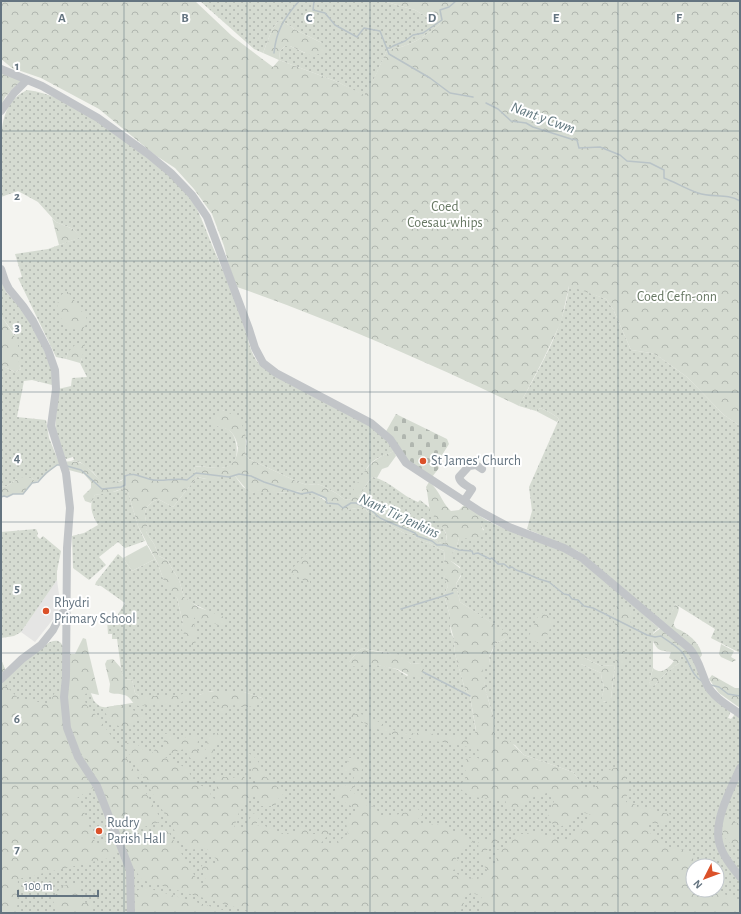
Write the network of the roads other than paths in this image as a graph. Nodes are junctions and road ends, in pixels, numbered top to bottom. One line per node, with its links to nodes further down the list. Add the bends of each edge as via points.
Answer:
1 (1, 69): 2 (street)
2 (27, 80): 3 (street); 6 (street, via 98,118 123,135 171,173 192,195 207,217 255,348 267,367 371,423 390,439 406,463)
3 (1, 111)
4 (1, 269): 7 (street, via 4,281 33,321 55,370 56,389 51,426 66,469 70,508)
5 (482, 469): 6 (street, via 476,465 469,466 459,476 459,480 472,489)
6 (464, 501): 9 (street, via 500,522 564,548 586,561 689,648 696,657 710,689)
7 (67, 610): 8 (street, via 61,614 41,645); 12 (street, via 64,697 67,728 78,757 97,786 130,870)
8 (1, 679)
9 (740, 714)
10 (740, 768): 11 (street, via 718,827 722,851)
11 (740, 877)
12 (131, 913)

